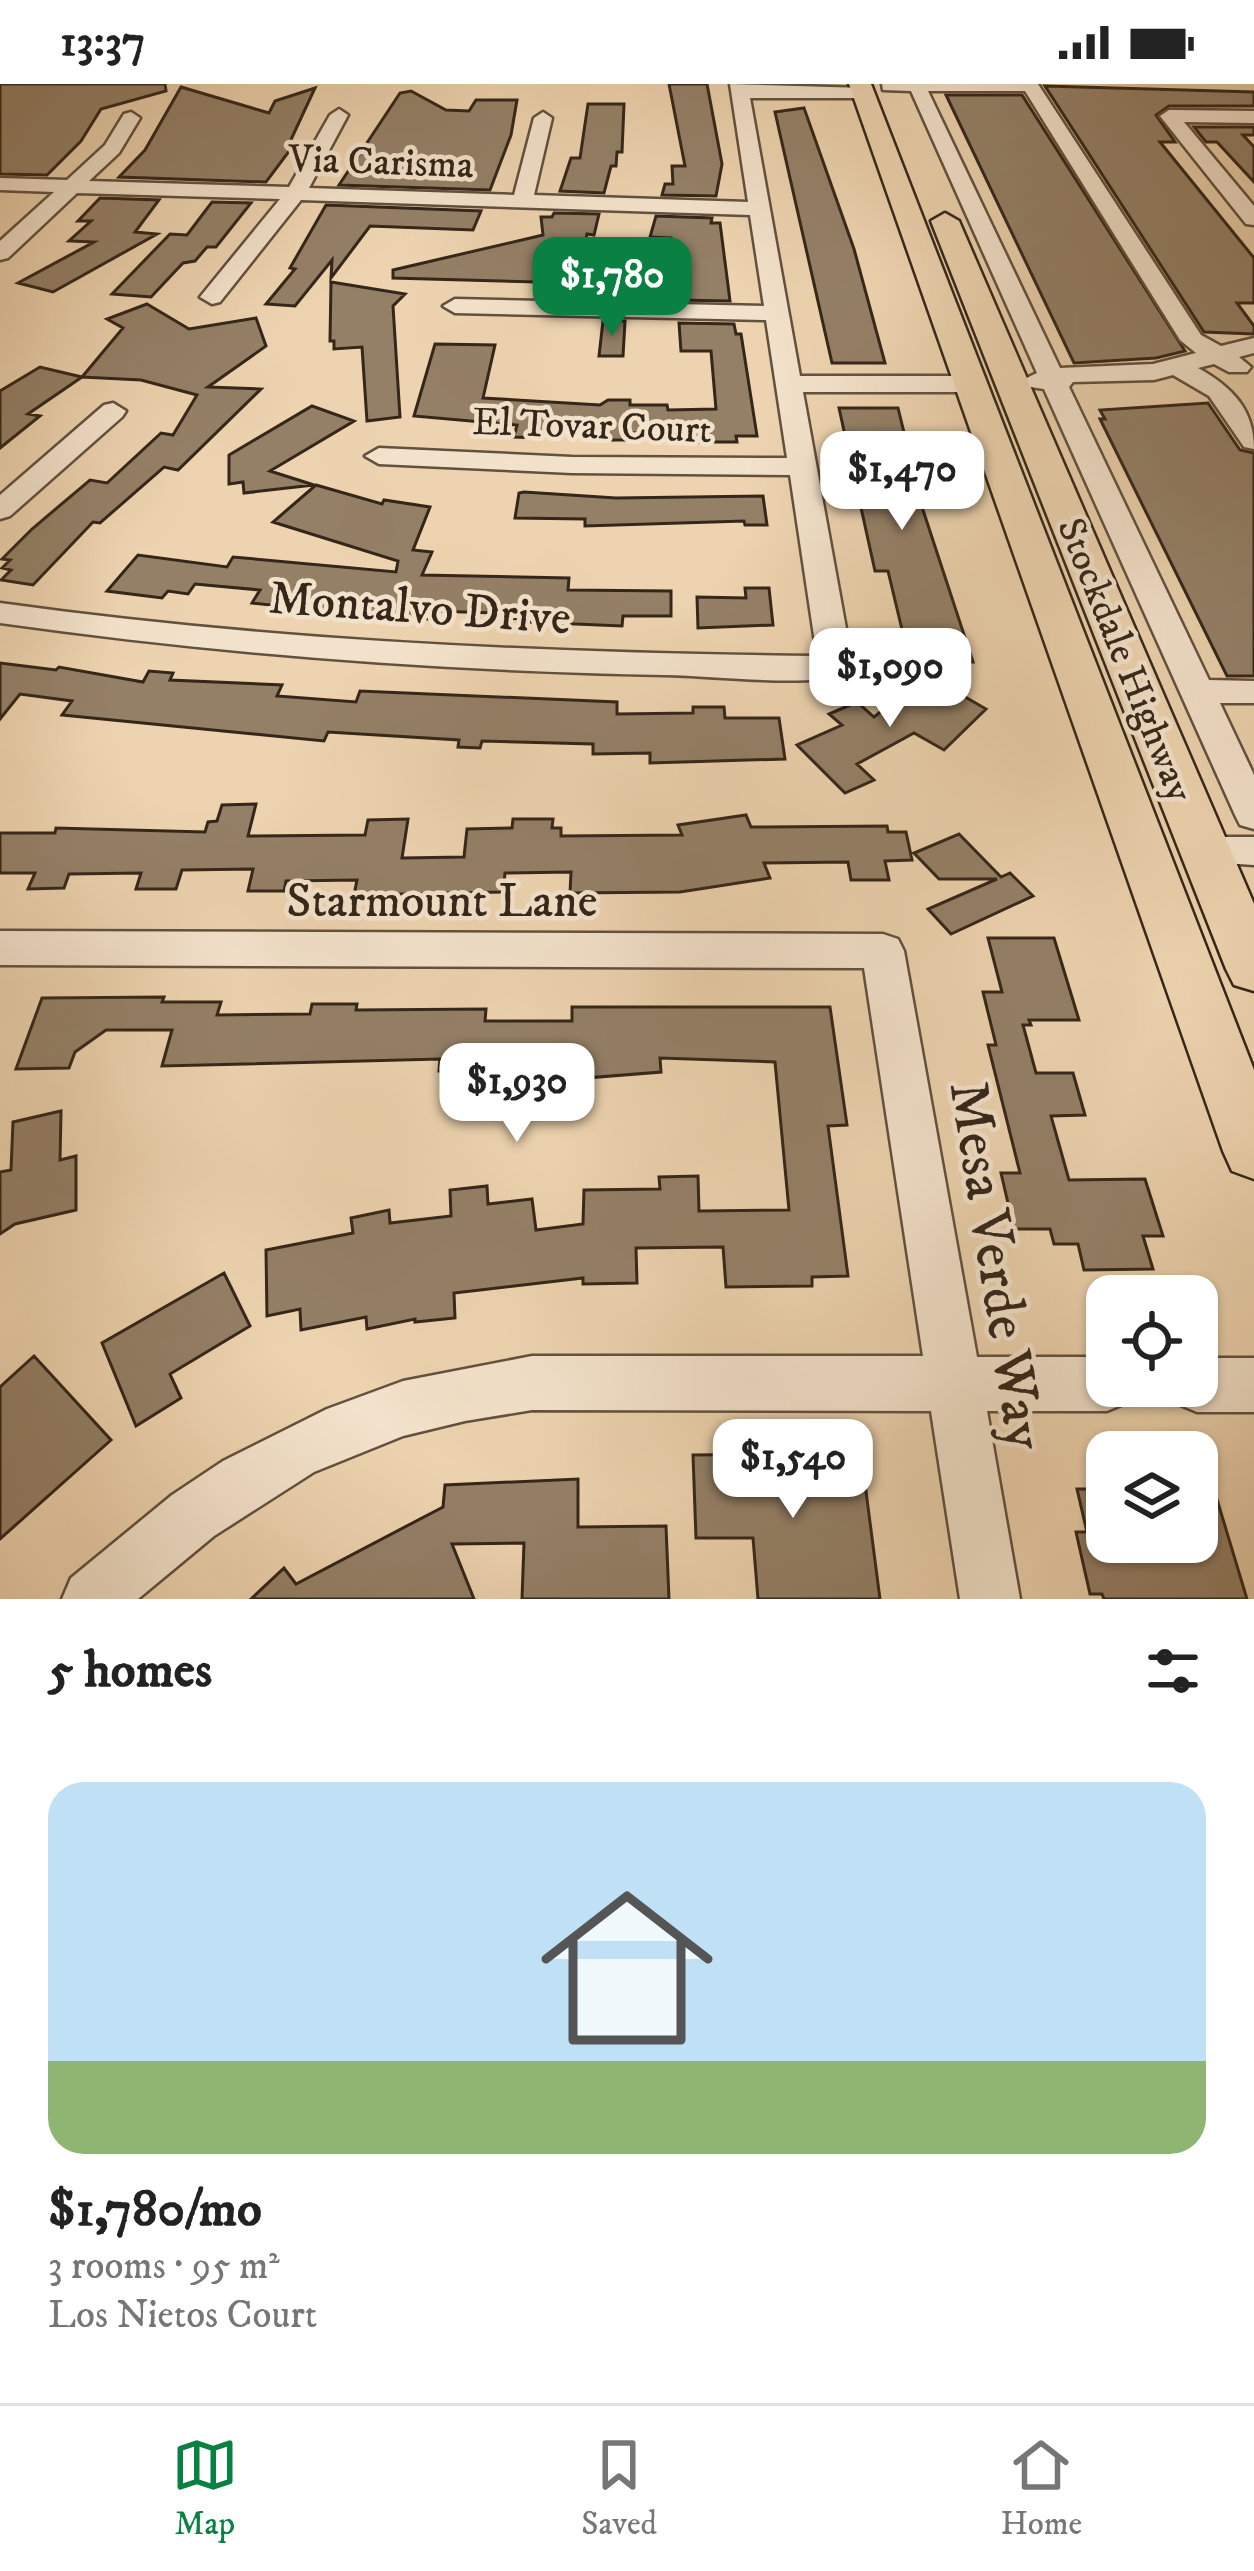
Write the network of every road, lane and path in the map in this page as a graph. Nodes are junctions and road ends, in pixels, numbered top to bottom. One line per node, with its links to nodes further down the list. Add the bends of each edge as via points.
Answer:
1 (917, 86): 2 (street); 20 (street, via 1031,86 1192,340); 22 (street)
2 (875, 87): 3 (street); 8 (main road); 23 (main road, Stockdale Highway); 23 (main road, Stockdale Highway, via 934,287)
3 (740, 89): 14 (street)
4 (339, 115): 12 (street)
5 (1254, 117): 11 (street, via 1169,116)
6 (131, 118): 10 (street)
7 (543, 118): 13 (street)
8 (906, 141)
9 (0, 184): 10 (street, Via Carisma)
10 (75, 186): 12 (street, Via Carisma); 16 (street)
11 (1243, 192): 15 (street)
12 (296, 194): 13 (street, Via Carisma); 17 (street)
13 (522, 201): 14 (street, Via Carisma)
14 (760, 209): 19 (street)
15 (1254, 219)
16 (0, 253)
17 (212, 297)
18 (455, 306): 19 (street)
19 (777, 313): 24 (street)
20 (1240, 357): 21 (street)
21 (1189, 374): 22 (street, via 1131,391 1075,390); 26 (street, via 1218,390)
22 (1057, 381): 23 (street); 31 (street)
23 (992, 383): 24 (street); 34 (main road, Stockdale Highway, via 1063,505); 40 (main road, Stockdale Highway)
24 (789, 384): 28 (street)
25 (113, 411): 29 (street)
26 (1254, 441)
27 (379, 456): 28 (street, El Tovar Court)
28 (802, 467): 30 (street, Montalvo Drive, via 836,668 400,656)
29 (0, 510)
30 (0, 613)
31 (1197, 692): 32 (street); 33 (street)
32 (1254, 692)
33 (1254, 815)
34 (1206, 851): 35 (street); 36 (main road, Stockdale Highway)
35 (1254, 851)
36 (1243, 914): 39 (main road, Stockdale Highway)
37 (0, 948): 38 (street, Starmount Lane)
38 (883, 951): 41 (street, Mesa Verde Way)
39 (1254, 969)
40 (1254, 1150)
41 (955, 1384): 42 (street); 45 (street, via 532,1383 456,1392 312,1440 236,1482); 46 (street, Mesa Verde Way)
42 (1086, 1384)
43 (1218, 1385): 44 (street)
44 (1254, 1385)
45 (92, 1599)
46 (990, 1599)

